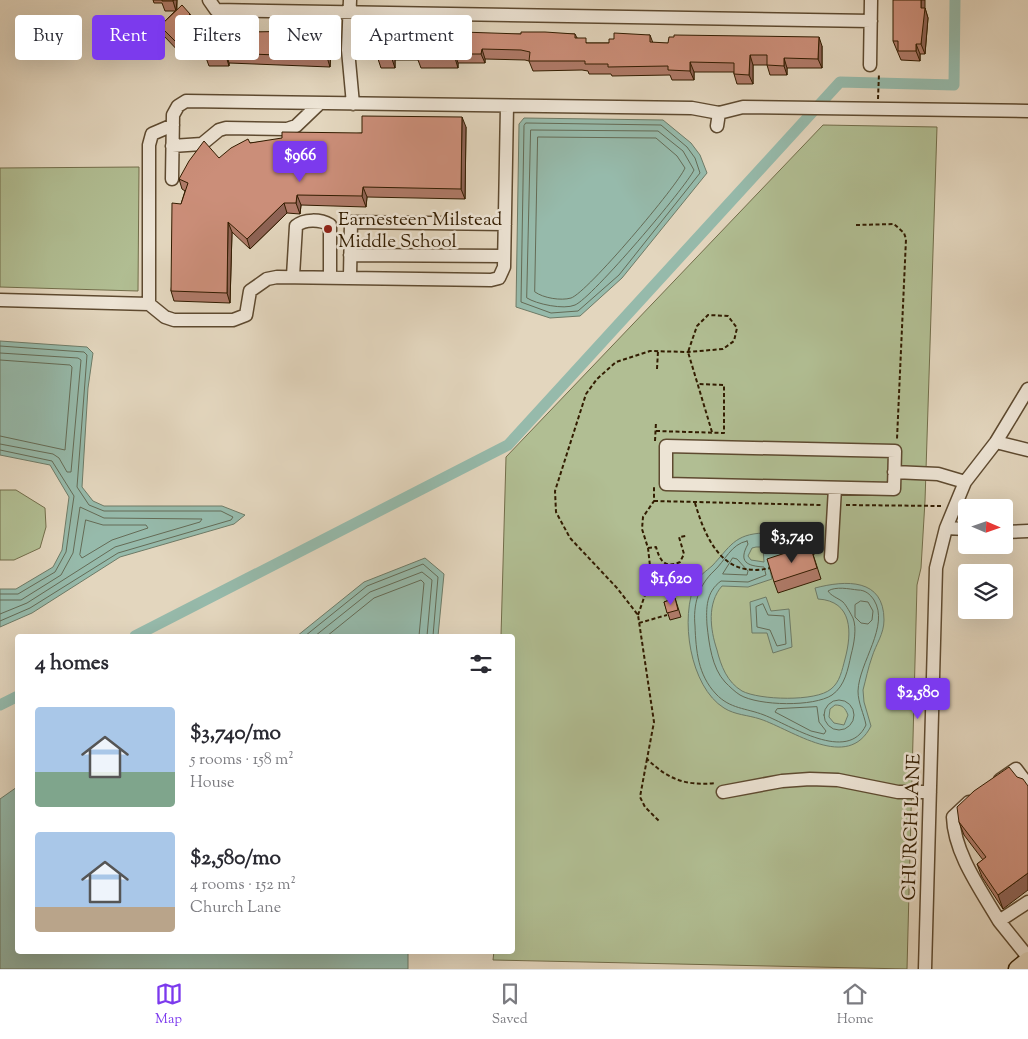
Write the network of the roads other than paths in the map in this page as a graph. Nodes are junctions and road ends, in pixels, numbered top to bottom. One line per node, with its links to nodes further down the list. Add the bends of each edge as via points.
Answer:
1 (871, 0): 4 (street)
2 (213, 5): 3 (street)
3 (350, 6): 4 (street); 7 (street, via 348,50)
4 (871, 21): 5 (street)
5 (874, 70)
6 (320, 104): 7 (street); 11 (street, via 186,101 172,115); 13 (street, via 296,126 288,129 226,128 202,144)
7 (354, 104): 8 (street)
8 (507, 106): 10 (street, via 692,108); 15 (street)
9 (1028, 111): 10 (street, via 743,108)
10 (719, 113): 12 (street)
11 (172, 125): 13 (street); 22 (street, via 152,134 149,144)
12 (717, 126)
13 (172, 146): 14 (street)
14 (172, 179)
15 (505, 224): 16 (street, via 351,222); 17 (street)
16 (350, 254): 17 (street); 20 (street)
17 (504, 256): 20 (street, via 502,273 499,278 491,280)
18 (293, 276): 19 (street); 19 (street, via 294,235 296,226 302,221 330,225); 22 (street, via 267,279 250,291 246,315 233,320 174,320 166,318)
19 (330, 277): 20 (street)
20 (350, 278)
21 (0, 300): 22 (street)
22 (149, 304)
23 (1028, 389): 24 (street, CHURCH LANE)
24 (996, 442): 25 (street); 27 (street, CHURCH LANE)
25 (1028, 450)
26 (894, 472): 27 (street, via 938,474); 28 (street, via 894,489); 28 (street, via 894,451 666,446 666,484)
27 (965, 482): 29 (street, CHURCH LANE)
28 (835, 488): 33 (street)
29 (946, 528): 30 (street); 36 (street, CHURCH LANE, via 936,568)
30 (958, 529)
31 (1028, 531): 32 (street)
32 (1013, 532)
33 (831, 557)
34 (1028, 785): 38 (street, via 1016,769 953,817 954,832 976,882)
35 (723, 792): 36 (street, via 810,779 838,780 898,792)
36 (930, 792): 40 (street, CHURCH LANE)
37 (1028, 902): 38 (street)
38 (999, 920): 39 (street)
39 (1028, 959): 41 (main road)
40 (925, 969)
41 (1017, 969)

